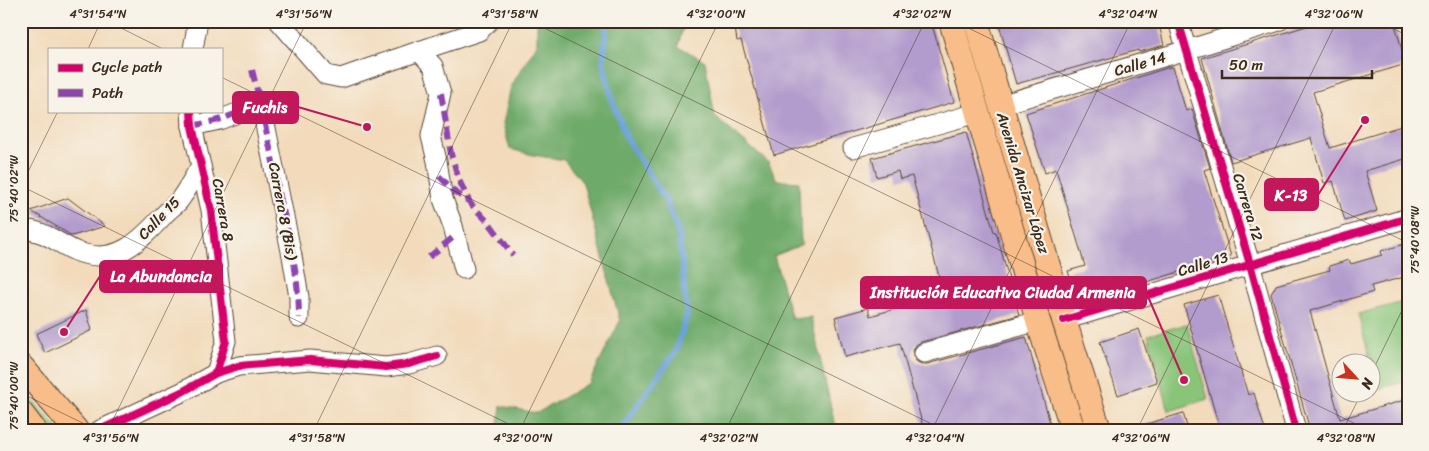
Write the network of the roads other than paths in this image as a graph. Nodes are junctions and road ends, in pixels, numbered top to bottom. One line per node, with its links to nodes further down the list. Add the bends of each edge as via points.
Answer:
1 (198, 21): 8 (street)
2 (279, 21): 9 (street, via 326,76 341,78)
3 (489, 21): 9 (street, via 479,31)
4 (951, 21): 12 (main road, Avenida Ancizar López)
5 (976, 21): 11 (main road, Avenida Ancizar López)
6 (1178, 21): 10 (street, Carrera 12)
7 (1278, 21): 10 (street, Calle 14)
8 (193, 48)
9 (419, 50): 19 (street, via 433,66 441,93 430,136 443,199)
10 (1187, 50): 11 (street, Calle 14); 18 (street, Carrera 12)
11 (1000, 105): 21 (main road, Avenida Ancizar López)
12 (977, 113): 14 (street); 22 (main road, Avenida Ancizar López)
13 (192, 119): 15 (street, Carrera 8); 20 (street, Carrera 8 (Bis), via 219,120 261,104 292,256)
14 (853, 148)
15 (201, 166): 17 (street, Calle 15, via 178,201 150,232 114,255 78,252 51,237 30,229); 26 (street, Carrera 8, via 211,210 226,340)
16 (1408, 218): 18 (street, Calle 13)
17 (21, 230)
18 (1250, 264): 21 (street, Calle 13); 33 (street, Carrera 12)
19 (464, 269)
20 (299, 318)
21 (1064, 320): 32 (main road, Avenida Ancizar López)
22 (1038, 321): 23 (street); 31 (main road, Avenida Ancizar López)
23 (924, 354)
24 (437, 356): 26 (street, via 386,367 310,360 239,366)
25 (21, 366): 29 (main road)
26 (216, 373): 30 (street)
27 (21, 414): 28 (main road)
28 (34, 430)
29 (76, 430)
30 (100, 430)
31 (1073, 430)
32 (1099, 430)
33 (1296, 430)

